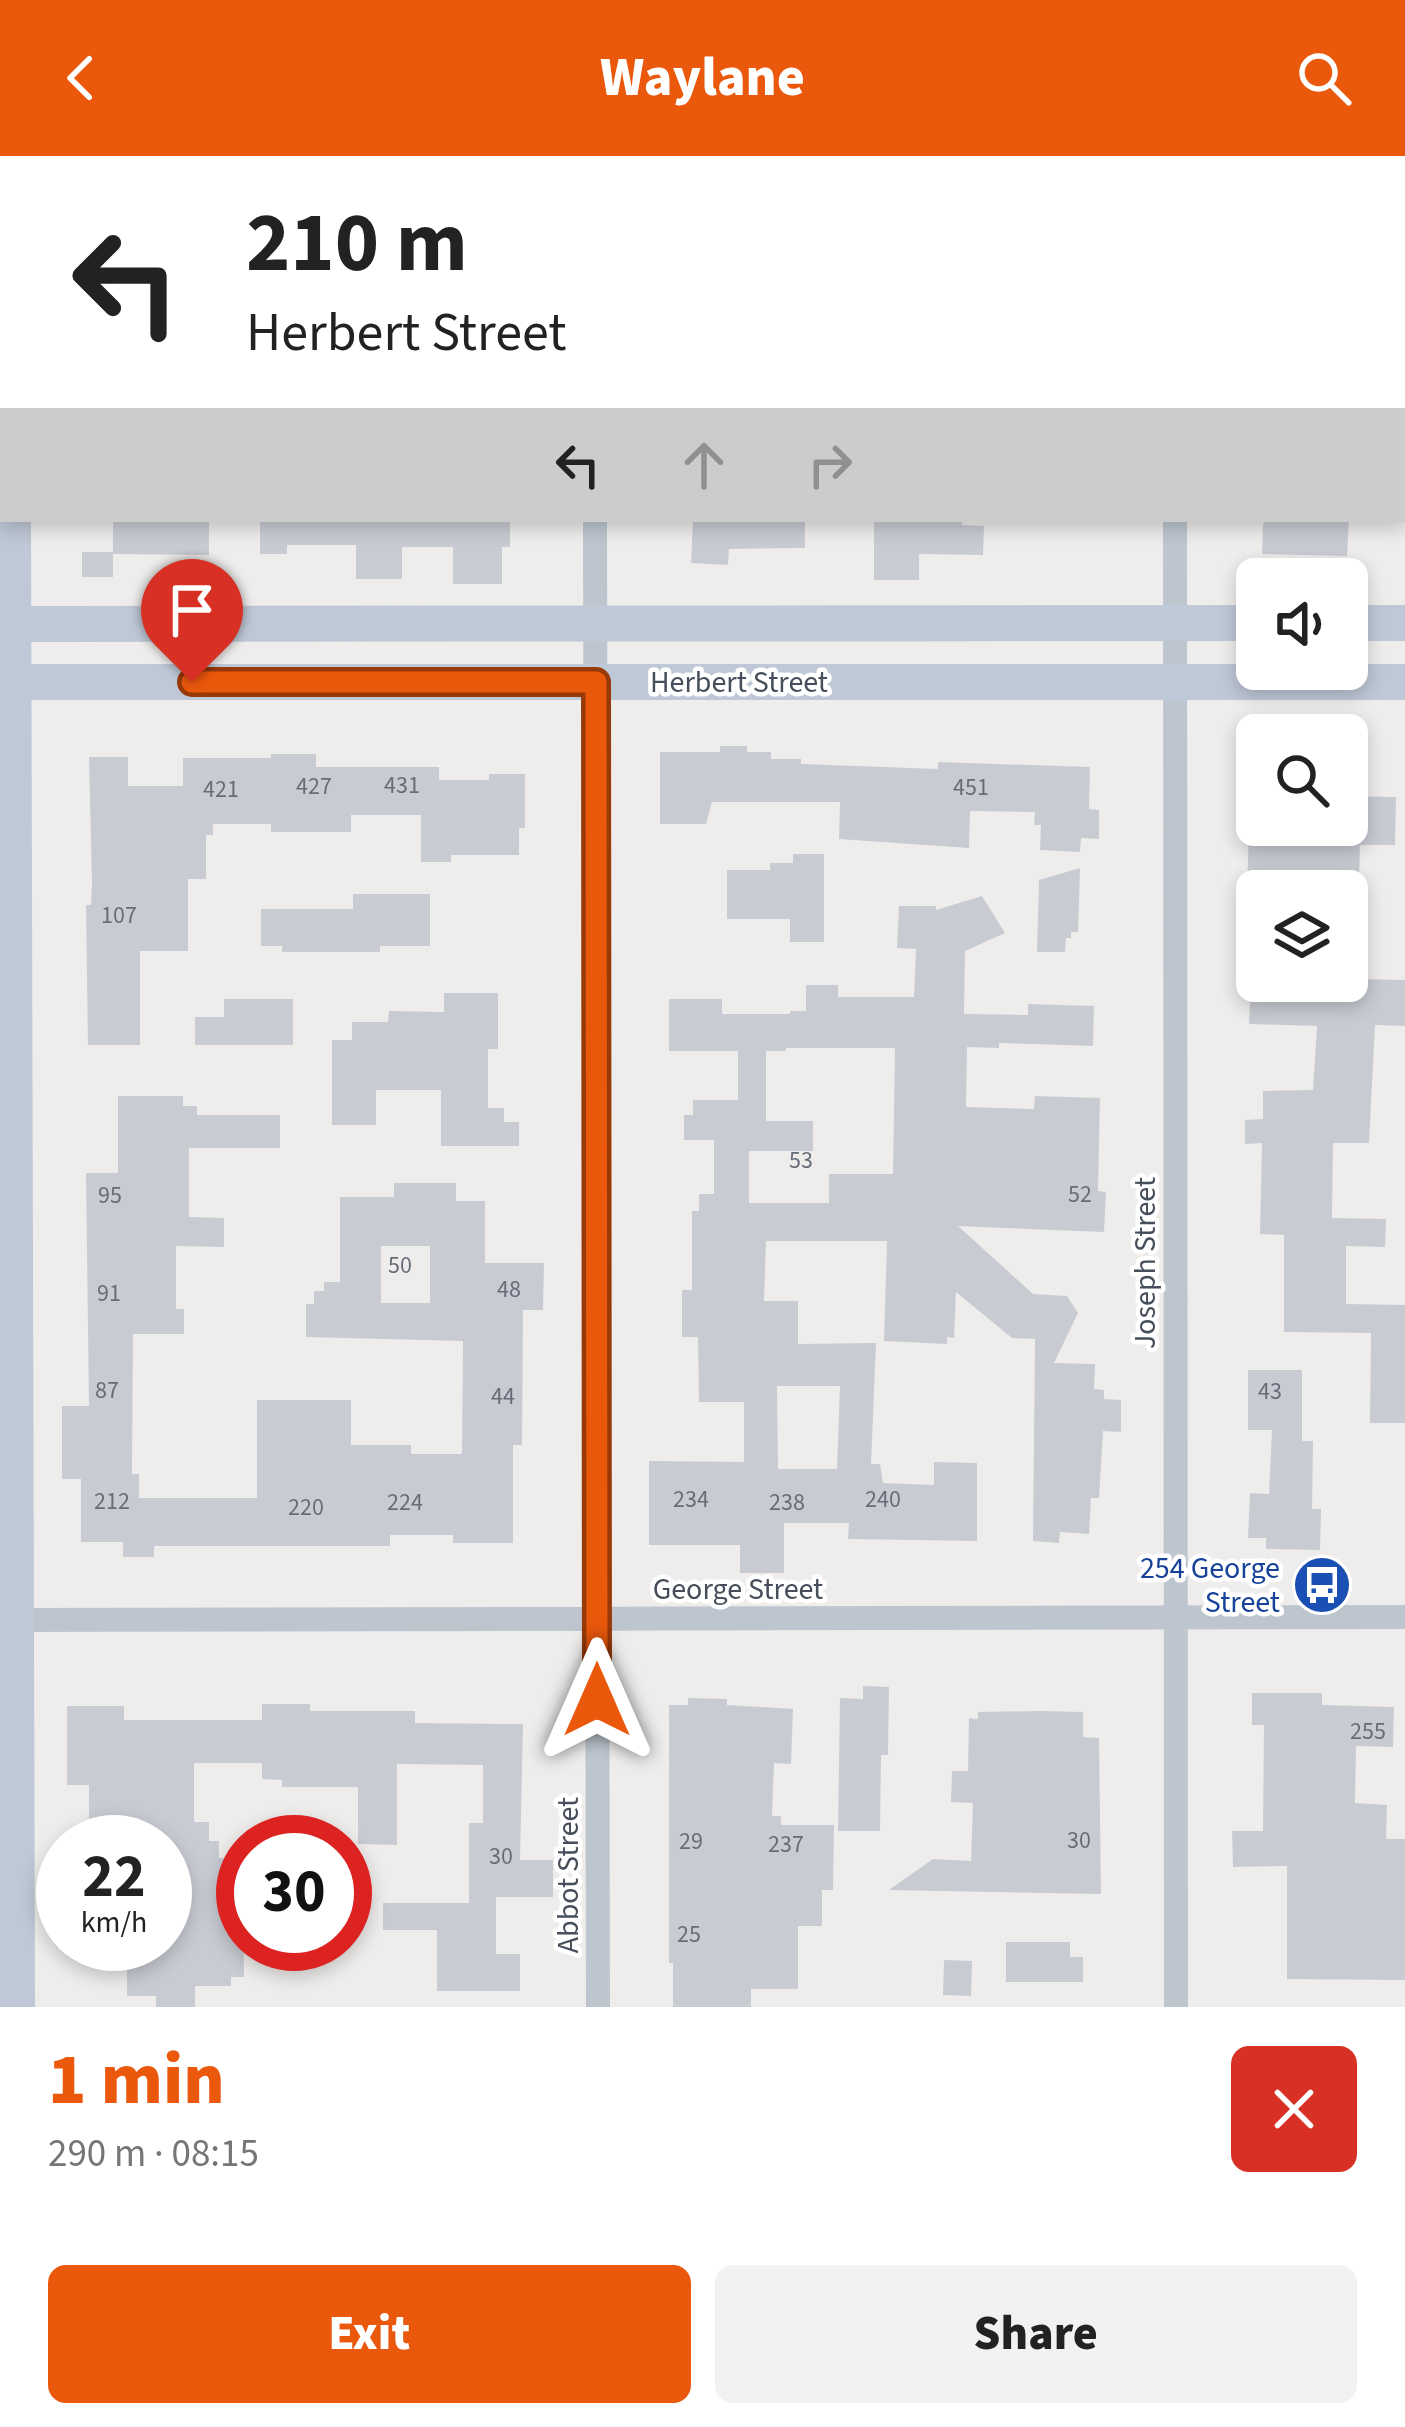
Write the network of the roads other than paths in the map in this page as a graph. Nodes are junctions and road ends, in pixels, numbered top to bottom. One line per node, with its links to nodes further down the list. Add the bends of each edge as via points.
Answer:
1 (14, 522): 9 (street)
2 (596, 522): 4 (street, Abbot Street)
3 (1175, 522): 5 (street, Joseph Street)
4 (596, 623): 5 (street, Herbert Street); 9 (street, Herbert Street); 12 (street, Abbot Street)
5 (1175, 623): 6 (street, Herbert Street); 10 (street, Joseph Street)
6 (1236, 623)
7 (1368, 623): 8 (street)
8 (1405, 623)
9 (7, 624): 11 (street)
10 (1174, 681): 12 (street, Herbert Street); 13 (street, Herbert Street); 15 (street, Joseph Street)
11 (6, 682): 12 (street, Herbert Street); 17 (street)
12 (596, 682): 16 (street, Abbot Street)
13 (1405, 682)
14 (1405, 1617): 15 (street, George Street)
15 (1175, 1618): 16 (street, George Street); 20 (street, Joseph Street)
16 (597, 1619): 17 (street, George Street); 19 (street, Abbot Street)
17 (8, 1620): 18 (street)
18 (17, 2007)
19 (598, 2007)
20 (1176, 2007)

